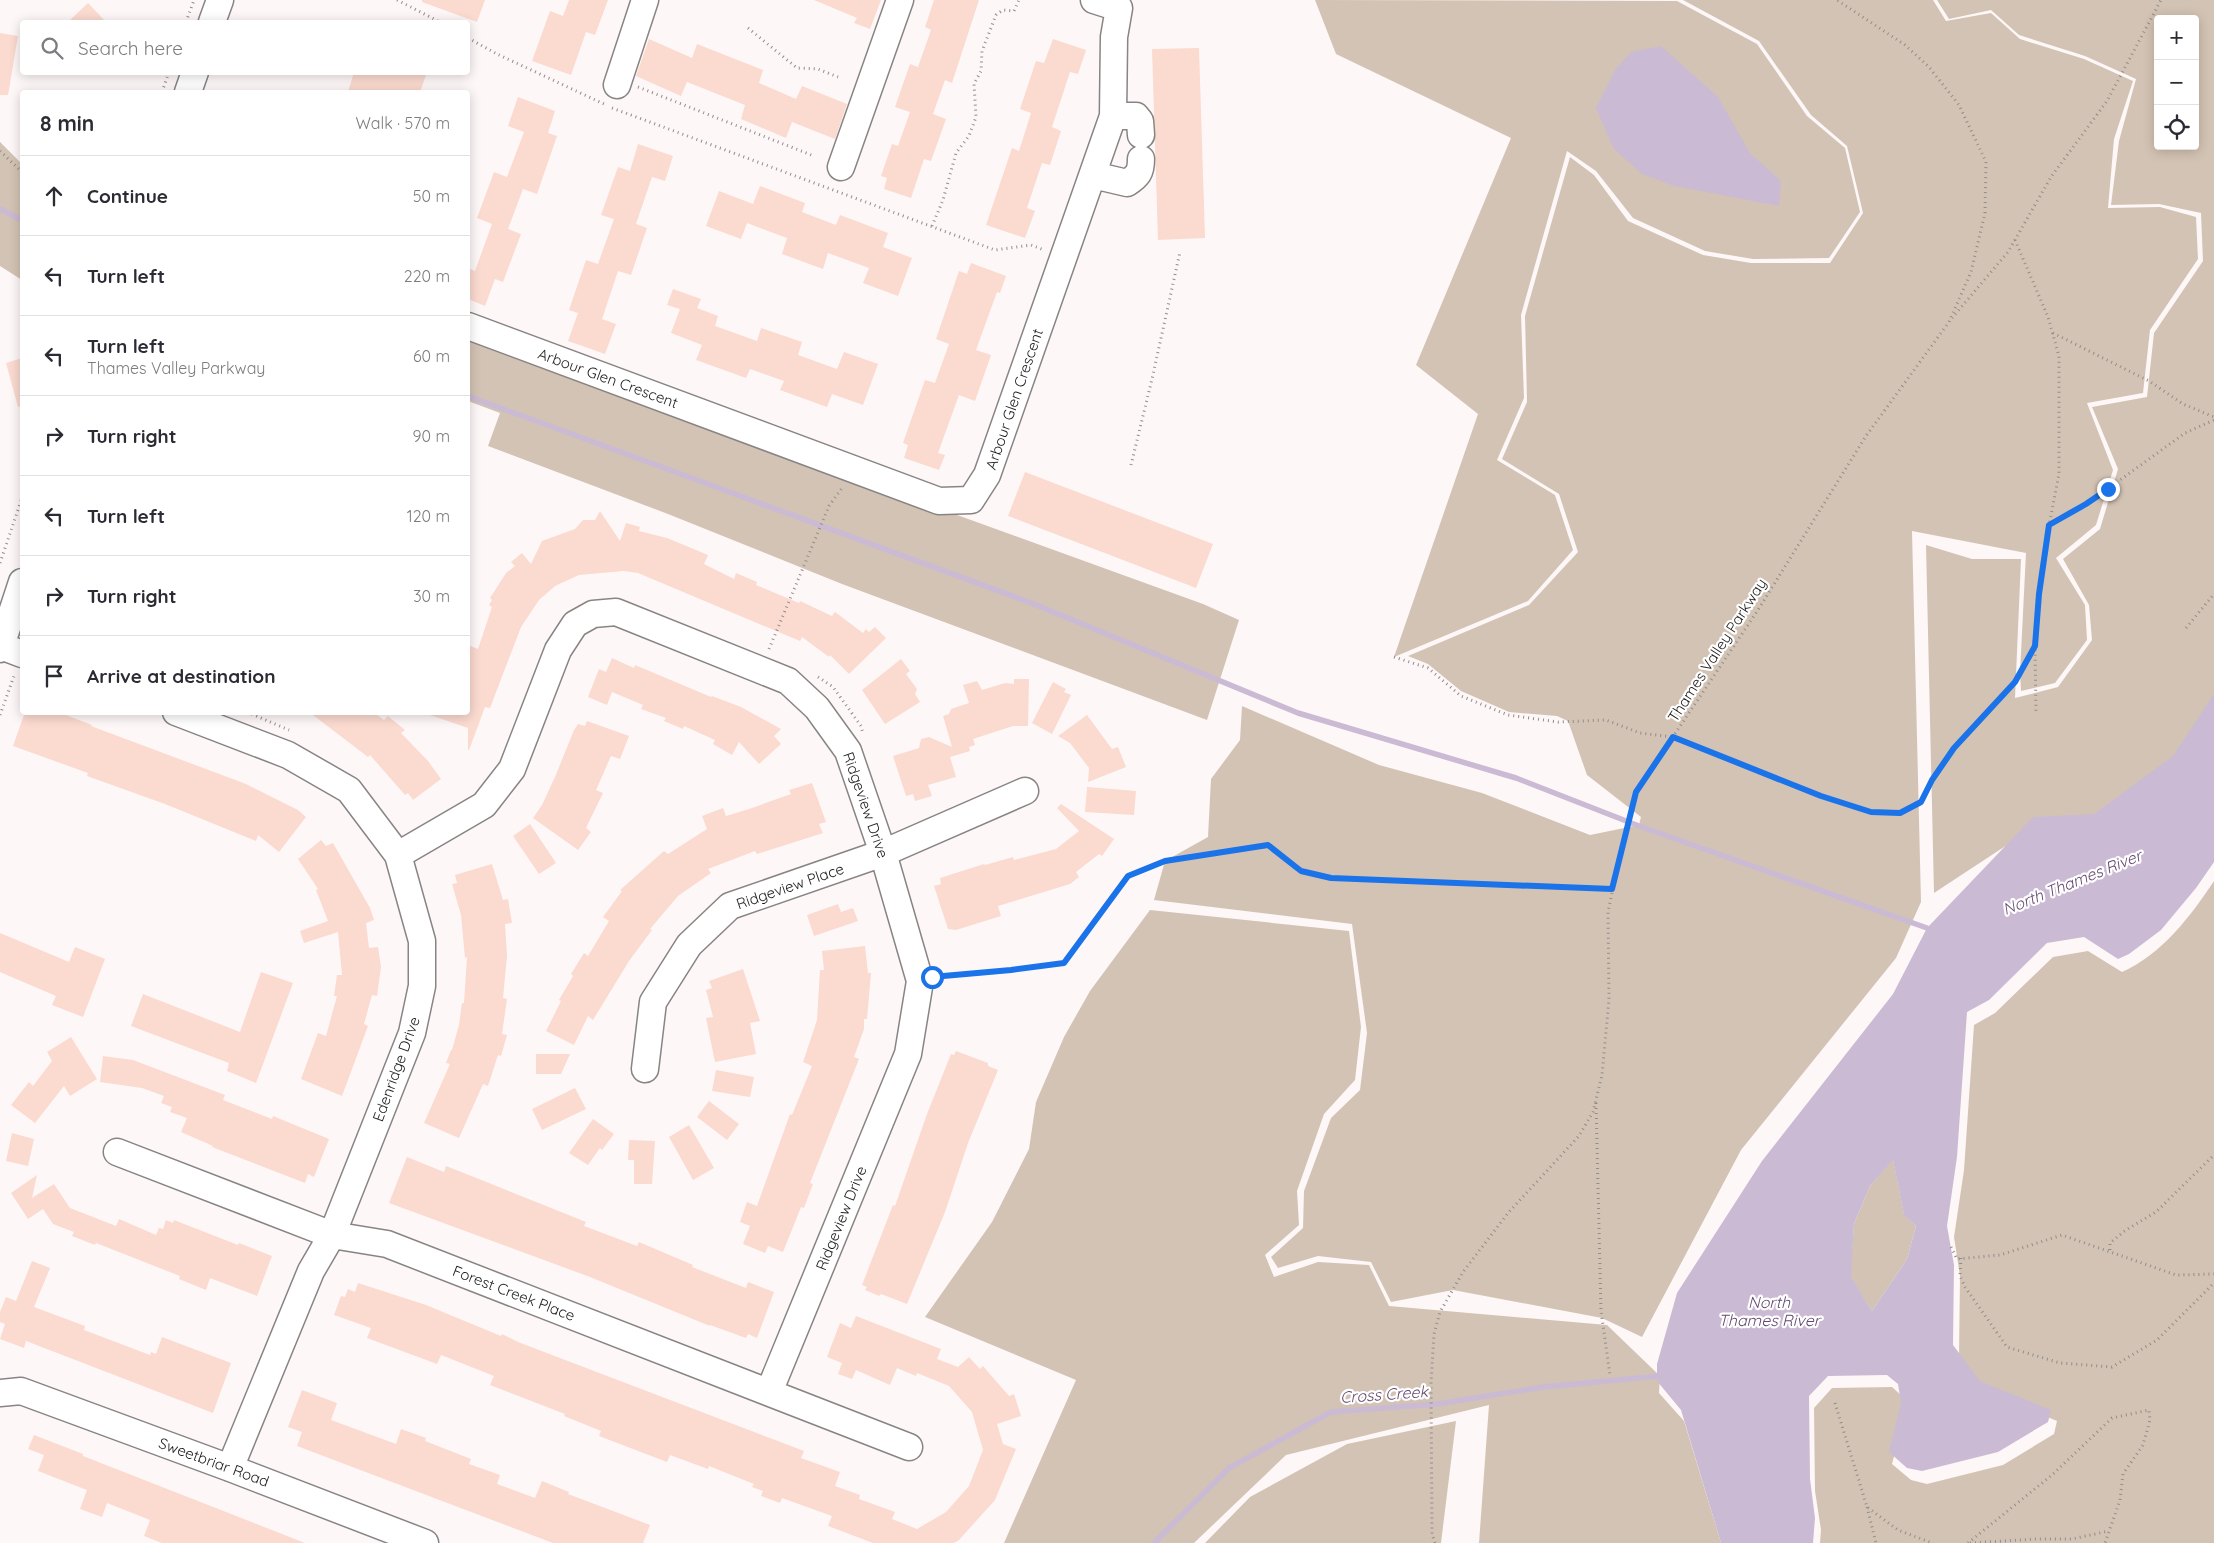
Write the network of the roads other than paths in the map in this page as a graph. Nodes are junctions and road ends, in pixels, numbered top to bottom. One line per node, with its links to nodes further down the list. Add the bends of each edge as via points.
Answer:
1 (220, 0): 5 (street)
2 (645, 0): 7 (street)
3 (900, 0): 10 (street)
4 (1094, 0): 9 (street, Arbour Glen Crescent, via 1119,8 1114,37)
5 (213, 20)
6 (194, 75): 8 (street)
7 (623, 84)
8 (189, 90)
9 (1113, 116): 11 (street, Arbour Glen Crescent); 11 (street, via 1136,116 1140,121 1141,168 1137,177 1127,183)
10 (841, 167)
11 (1092, 175): 12 (street, Arbour Glen Crescent, via 988,476 971,500 939,501)
12 (470, 327)
13 (20, 595): 14 (street)
14 (11, 651)
15 (184, 715): 18 (street, Edenridge Drive, via 288,755 349,790)
16 (1026, 791): 17 (street, Ridgeview Place)
17 (883, 854): 18 (street, Ridgeview Drive, via 848,750 817,708 788,681 616,612 593,614 575,624 562,643 512,769 484,805); 19 (street, Ridgeview Place, via 730,906 689,944 653,1002); 22 (street, Ridgeview Drive, via 920,981 908,1054)
18 (398, 855): 21 (street, Edenridge Drive, via 422,941 422,986 412,1033)
19 (645, 1069)
20 (117, 1152): 21 (street, Forest Creek Place)
21 (332, 1235): 22 (street, Forest Creek Place, via 387,1244); 25 (street, Edenridge Drive, via 311,1271)
22 (769, 1392): 24 (street, Forest Creek Place)
23 (0, 1393): 25 (street, Sweetbriar Road, via 21,1391)
24 (908, 1447)
25 (230, 1468): 26 (street, Sweetbriar Road)
26 (425, 1543)

